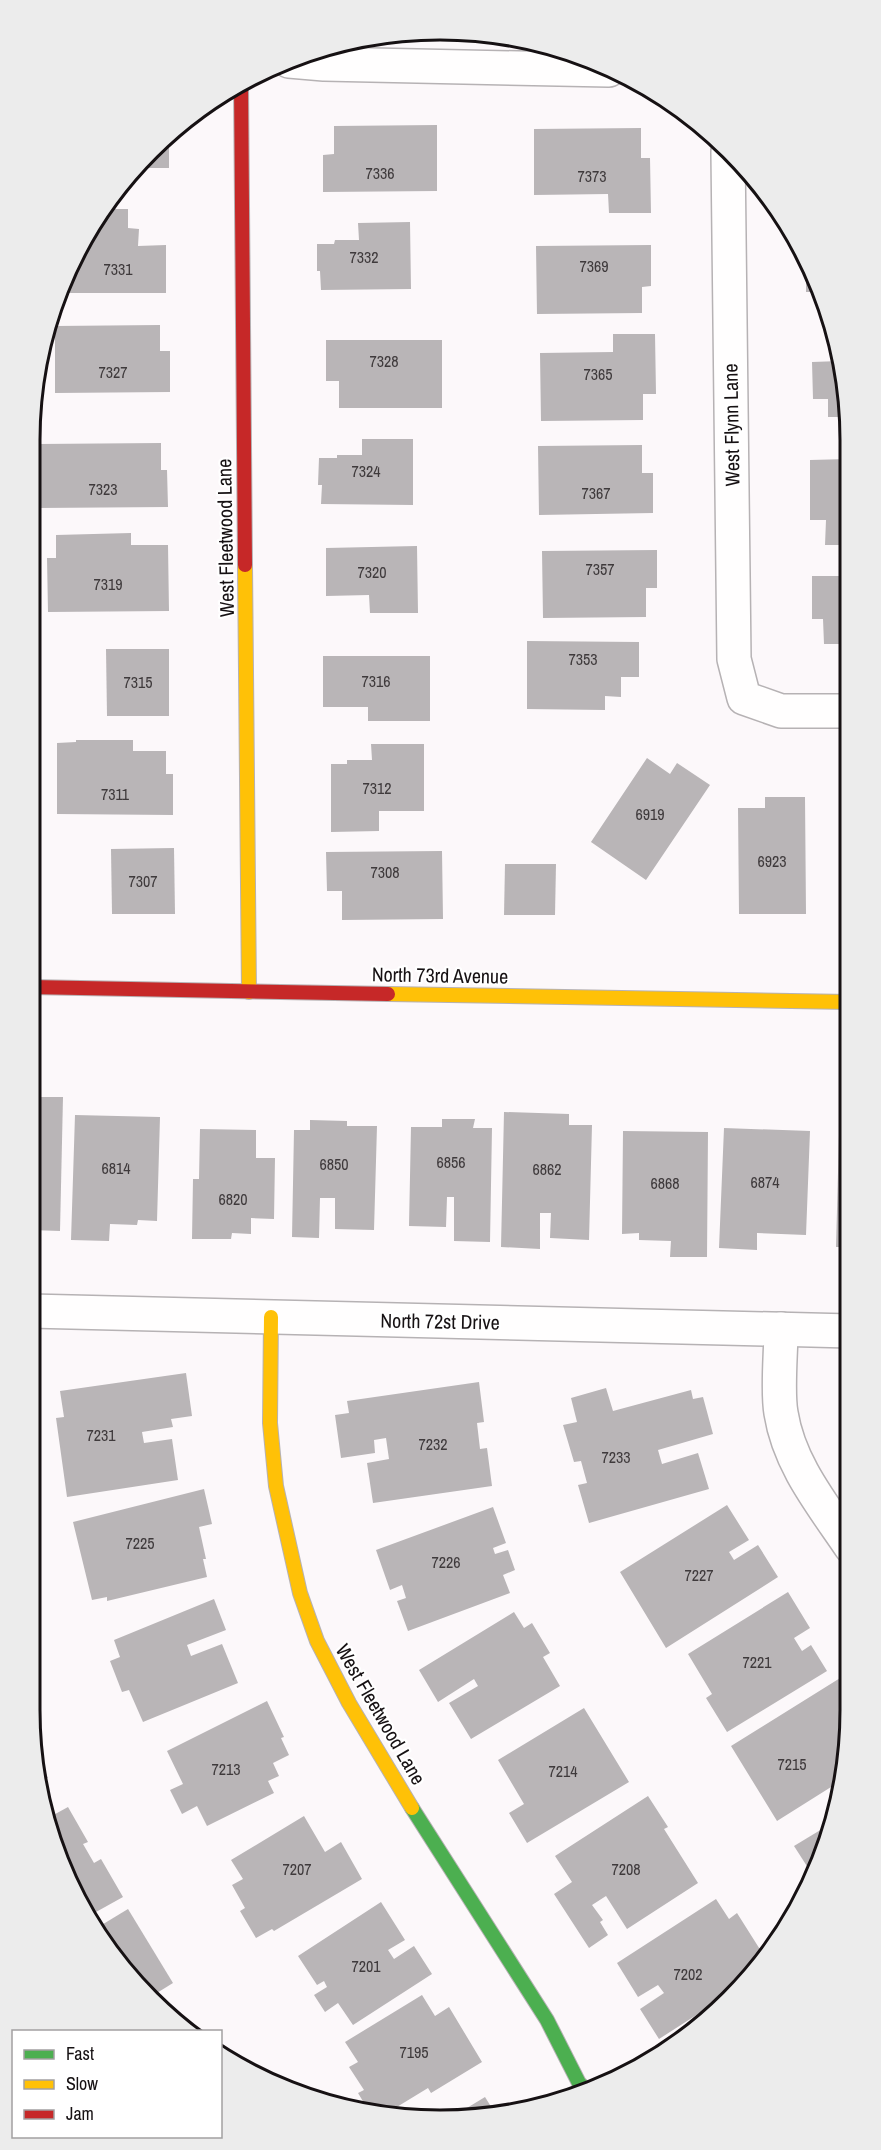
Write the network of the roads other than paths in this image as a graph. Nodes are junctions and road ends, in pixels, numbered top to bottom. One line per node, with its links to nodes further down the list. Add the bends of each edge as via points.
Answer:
1 (310, 63): 2 (street)
2 (590, 70)
3 (241, 94): 7 (street, West Fleetwood Lane)
4 (728, 163): 5 (street, West Flynn Lane, via 734,659 744,698 780,711)
5 (840, 711)
6 (40, 987): 7 (street, North 73rd Avenue)
7 (249, 992): 8 (street, North 73rd Avenue)
8 (840, 1002)
9 (40, 1311): 10 (street, North 72st Drive)
10 (271, 1317): 11 (street, North 72st Drive); 14 (street, West Fleetwood Lane, via 270,1423 276,1486 300,1593 317,1641 384,1764 547,2020)
11 (782, 1329): 12 (street, North 72st Drive); 13 (street, via 780,1410 789,1447)
12 (840, 1331)
13 (840, 1532)
14 (580, 2084)

